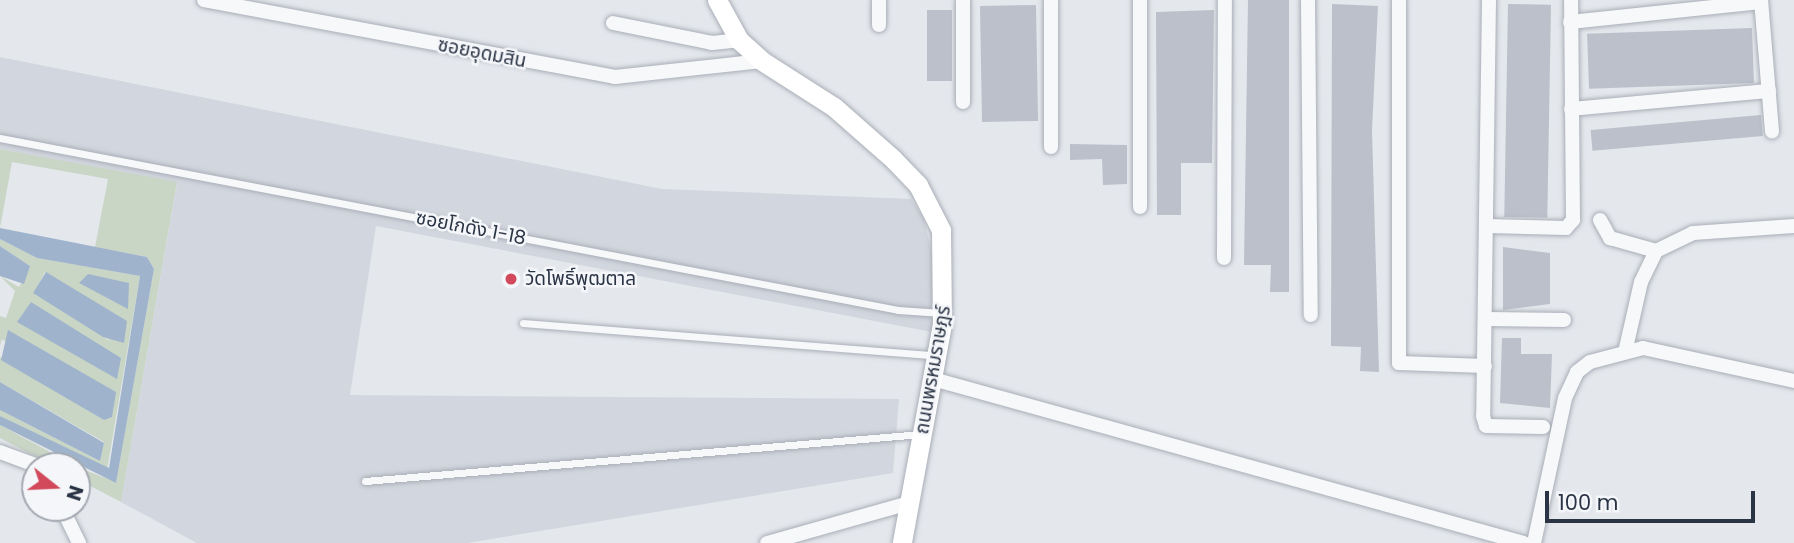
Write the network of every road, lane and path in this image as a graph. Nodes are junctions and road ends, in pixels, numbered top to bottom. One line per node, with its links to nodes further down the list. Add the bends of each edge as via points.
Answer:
1 (204, 0): 17 (street, ซอยอุดมสิน, via 615,77)
2 (717, 0): 16 (street, ถนนพรหมราษฎร์)
3 (879, 0): 15 (street)
4 (963, 0): 19 (street)
5 (1051, 0): 23 (street)
6 (1140, 0): 24 (street)
7 (1225, 0): 29 (street)
8 (1308, 0): 31 (street)
9 (1399, 0): 37 (street, via 1399,363)
10 (1489, 0): 26 (street)
11 (1571, 0): 13 (street)
12 (1761, 1): 13 (street); 18 (street)
13 (1570, 22): 20 (street)
14 (614, 23): 16 (street, via 712,43)
15 (879, 25)
16 (739, 40): 17 (street, ถนนพรหมราษฎร์)
17 (762, 61): 30 (street, ถนนพรหมราษฎร์, via 834,107 918,185 941,230)
18 (1769, 91): 20 (street); 21 (street)
19 (963, 102)
20 (1571, 109): 26 (street, via 1570,226)
21 (1772, 132)
22 (0, 138): 30 (lane, ซอยโกดัง 1-18, via 898,310)
23 (1051, 147)
24 (1140, 207)
25 (1600, 220): 28 (street, via 1610,239)
26 (1487, 226): 32 (street)
27 (1794, 226): 28 (street, via 1693,233)
28 (1656, 251): 35 (street, via 1641,282)
29 (1224, 258)
30 (943, 313): 36 (street, ถนนพรหมราษฎร์)
31 (1311, 315)
32 (1486, 319): 33 (street); 37 (street)
33 (1564, 320)
34 (523, 323): 36 (lane)
35 (1626, 348): 39 (street); 51 (street, via 1577,372 1559,422)
36 (938, 355): 38 (street, ถนนพรหมราษฎร์)
37 (1485, 366): 40 (street, via 1486,426)
38 (933, 379): 41 (street, ถนนพรหมราษฎร์); 50 (street)
39 (1794, 382)
40 (1543, 427)
41 (922, 434): 44 (lane); 45 (street, ถนนพรหมราษฎร์)
42 (0, 452): 43 (street)
43 (21, 460)
44 (365, 481)
45 (909, 503): 48 (street); 49 (street, ถนนพรหมราษฎร์)
46 (69, 522): 47 (street)
47 (79, 543)
48 (767, 543)
49 (902, 543)
50 (1524, 543)
51 (1534, 543)

